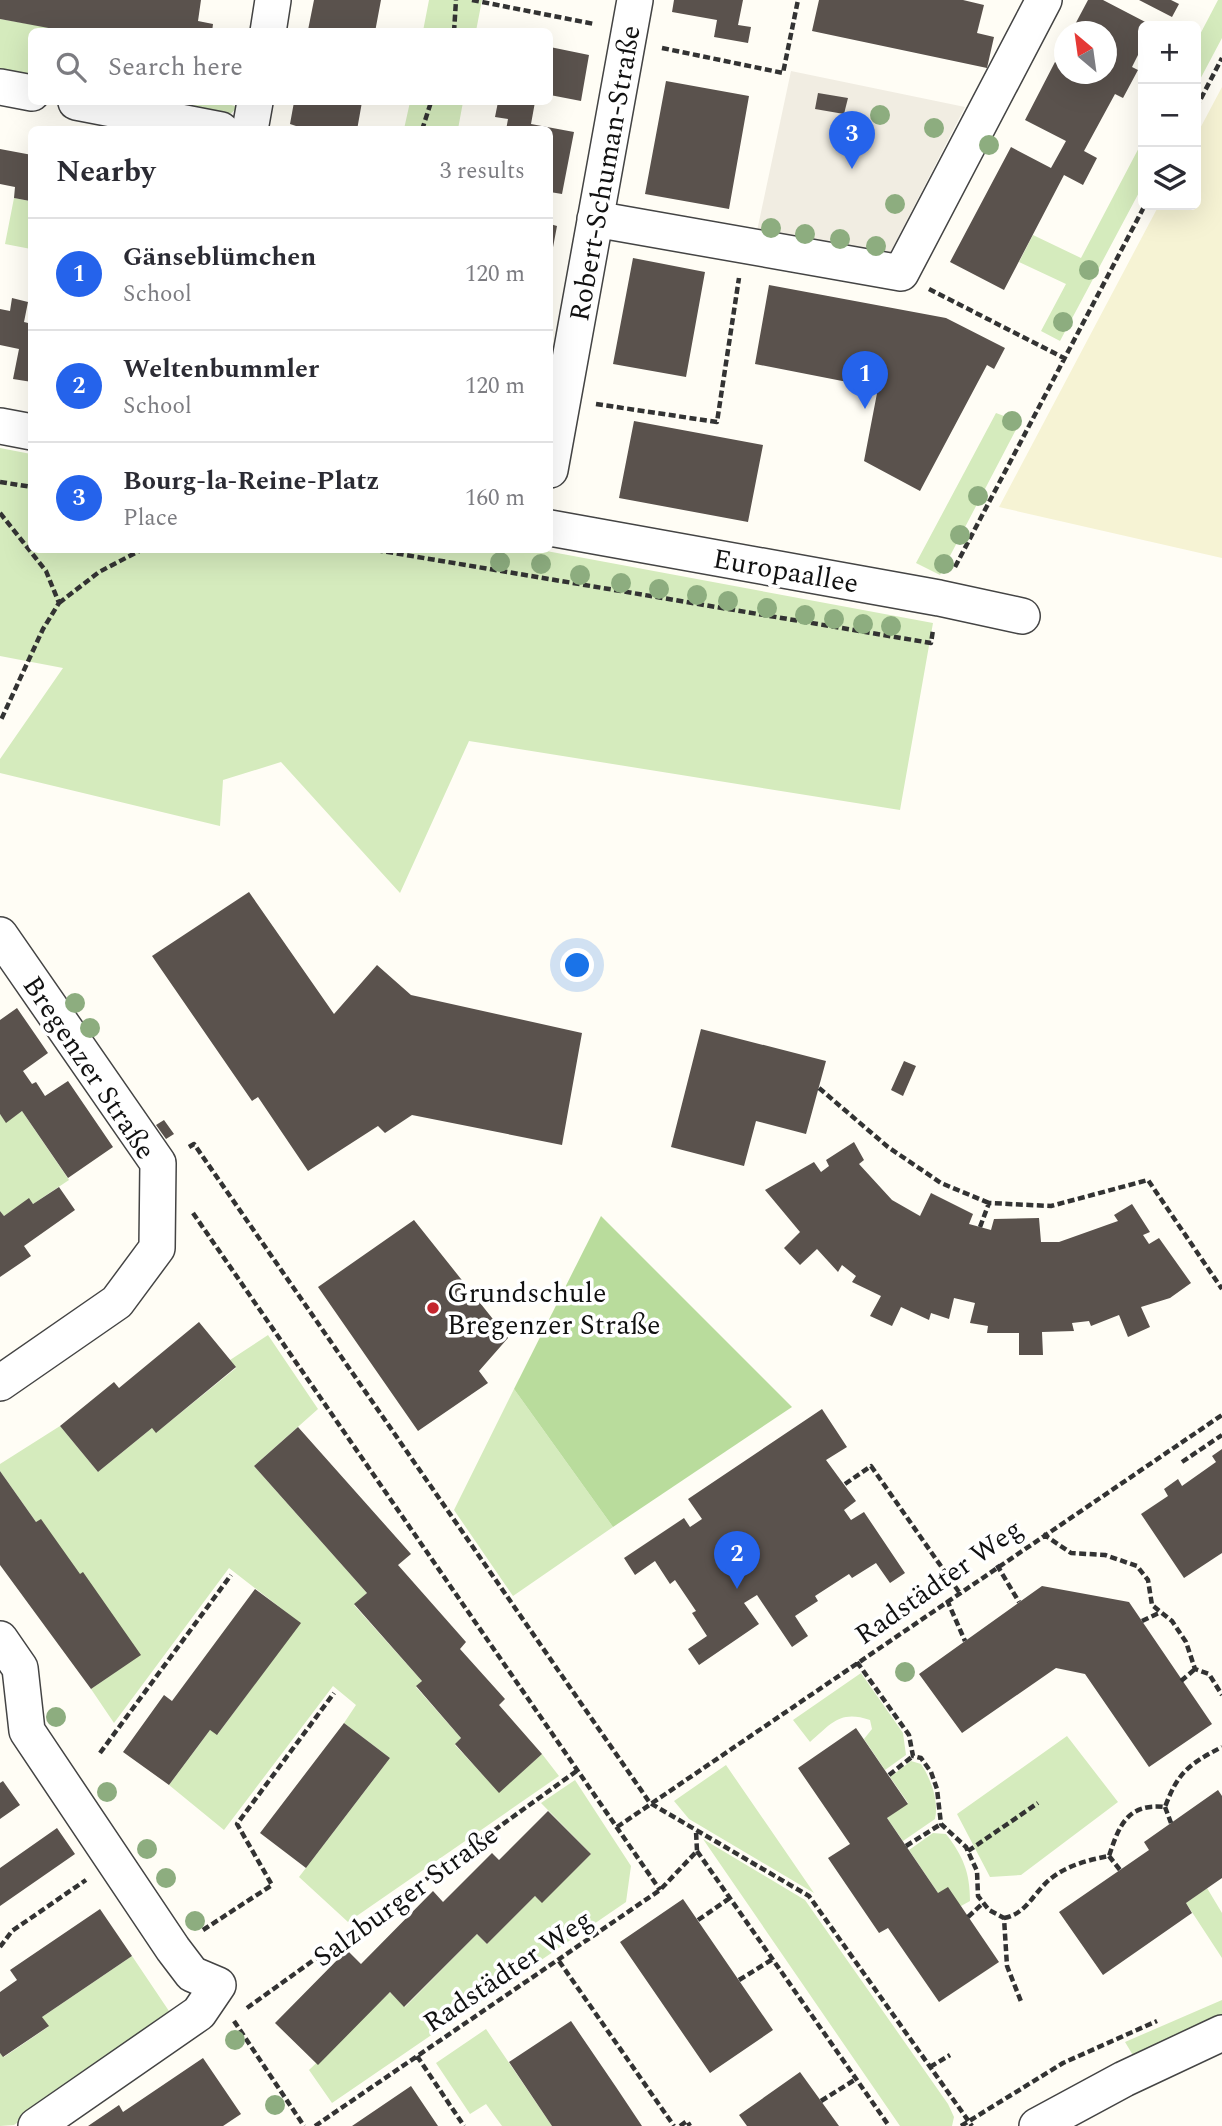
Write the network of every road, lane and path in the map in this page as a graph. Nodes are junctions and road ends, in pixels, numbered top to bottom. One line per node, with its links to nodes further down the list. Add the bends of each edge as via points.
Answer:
1 (273, 0): 7 (street)
2 (456, 0): 8 (path)
3 (472, 0): 6 (path)
4 (798, 0): 6 (path, via 783,73)
5 (1044, 0): 22 (street)
6 (631, 24): 20 (street, Robert-Schuman-Straße)
7 (269, 28)
8 (454, 28)
9 (1222, 58): 12 (path)
10 (0, 87): 11 (street)
11 (28, 92)
12 (1201, 98)
13 (92, 105): 16 (street)
14 (254, 105): 17 (street)
15 (430, 105): 18 (path)
16 (200, 126)
17 (251, 126)
18 (423, 126)
19 (1142, 210): 23 (path)
20 (595, 219): 21 (street); 24 (street, Robert-Schuman-Straße)
21 (744, 246): 22 (street); 24 (path, via 717,422)
22 (901, 273): 23 (path)
23 (1064, 358): 36 (path)
24 (563, 398): 27 (street, Robert-Schuman-Straße)
25 (0, 426): 26 (street)
26 (28, 431)
27 (553, 453)
28 (0, 482): 29 (path)
29 (28, 486)
30 (0, 513): 32 (path)
31 (553, 529): 36 (street, Europaallee)
32 (28, 548)
33 (32, 553): 37 (path, via 46,571)
34 (135, 553): 37 (path, via 99,572)
35 (394, 553): 39 (path)
36 (939, 598): 38 (street, Europaallee)
37 (59, 603): 40 (path)
38 (1022, 616)
39 (930, 643)
40 (0, 722)
41 (0, 935): 43 (street, Bregenzer Straße)
42 (818, 1088): 44 (path, via 898,1155 941,1183)
43 (158, 1163): 47 (street, Bregenzer Straße, via 157,1248 117,1302); 70 (path); 72 (path, via 194,1144)
44 (989, 1203): 45 (path); 46 (path, via 1051,1206 1148,1181)
45 (980, 1227)
46 (1222, 1289)
47 (0, 1383)
48 (1222, 1415): 52 (path, Radstädter Weg)
49 (1222, 1436): 50 (path)
50 (1182, 1462)
51 (845, 1484): 55 (path, via 872,1466)
52 (1043, 1534): 53 (path, Radstädter Weg); 58 (path, Radstädter Weg, via 1072,1553 1105,1555 1137,1566 1148,1580)
53 (997, 1565): 55 (path, Radstädter Weg); 57 (path)
54 (231, 1575): 68 (path)
55 (959, 1592): 56 (path, Radstädter Weg)
56 (947, 1600): 61 (path); 62 (path, Radstädter Weg)
57 (1019, 1602)
58 (1158, 1613): 59 (path); 63 (path, Radstädter Weg, via 1172,1621 1186,1642)
59 (1142, 1621)
60 (0, 1639): 83 (street, via 20,1668 27,1731)
61 (965, 1641)
62 (857, 1662): 69 (path, Radstädter Weg, via 909,1735); 72 (path, Radstädter Weg)
63 (1195, 1669): 64 (path); 66 (path, Radstädter Weg, via 1209,1674)
64 (1181, 1681)
65 (334, 1693): 92 (path, via 237,1824 272,1885)
66 (1222, 1695)
67 (1222, 1747): 74 (path, via 1191,1763 1174,1783)
68 (100, 1753)
69 (913, 1756): 71 (path); 76 (path, Radstädter Weg, via 921,1758 931,1772)
70 (578, 1770): 77 (path); 104 (path, Salzburger Straße, via 232,2019)
71 (888, 1774)
72 (650, 1803): 77 (path, Radstädter Weg); 78 (path)
73 (1038, 1803): 81 (path)
74 (1164, 1807): 75 (path); 82 (path, via 1149,1805 1133,1812 1119,1825)
75 (1171, 1823)
76 (941, 1824): 79 (path); 81 (path)
77 (617, 1827): 85 (path)
78 (695, 1830): 80 (path); 100 (path, via 809,1896)
79 (906, 1846)
80 (697, 1851): 85 (path, Radstädter Weg); 86 (path)
81 (968, 1851): 87 (path, via 977,1871)
82 (1109, 1856): 84 (path); 89 (path, via 1084,1860 1049,1880 1016,1916)
83 (114, 1861): 91 (path, via 12,1931); 92 (street)
84 (1120, 1870)
85 (660, 1890): 94 (path, Radstädter Weg)
86 (730, 1898): 90 (path); 93 (path)
87 (982, 1904): 88 (path); 89 (path)
88 (968, 1917)
89 (1004, 1918): 96 (path, via 1007,1966)
90 (698, 1920)
91 (0, 1947)
92 (173, 1949): 103 (street, via 192,1974 218,1985 199,2013)
93 (773, 1959): 95 (path); 101 (path)
94 (559, 1961): 99 (path, Radstädter Weg); 107 (path)
95 (739, 1980)
96 (1022, 2004)
97 (1222, 2034): 112 (street, via 1124,2079)
98 (950, 2055): 100 (path)
99 (417, 2056): 105 (path, Radstädter Weg); 106 (path)
100 (930, 2067): 111 (path)
101 (856, 2079): 102 (path); 110 (path)
102 (821, 2101)
103 (36, 2126)
104 (304, 2126)
105 (315, 2126)
106 (464, 2126)
107 (674, 2126)
108 (680, 2126): 109 (path, via 687,2121)
109 (690, 2126)
110 (889, 2126)
111 (972, 2126)
112 (1038, 2126)

